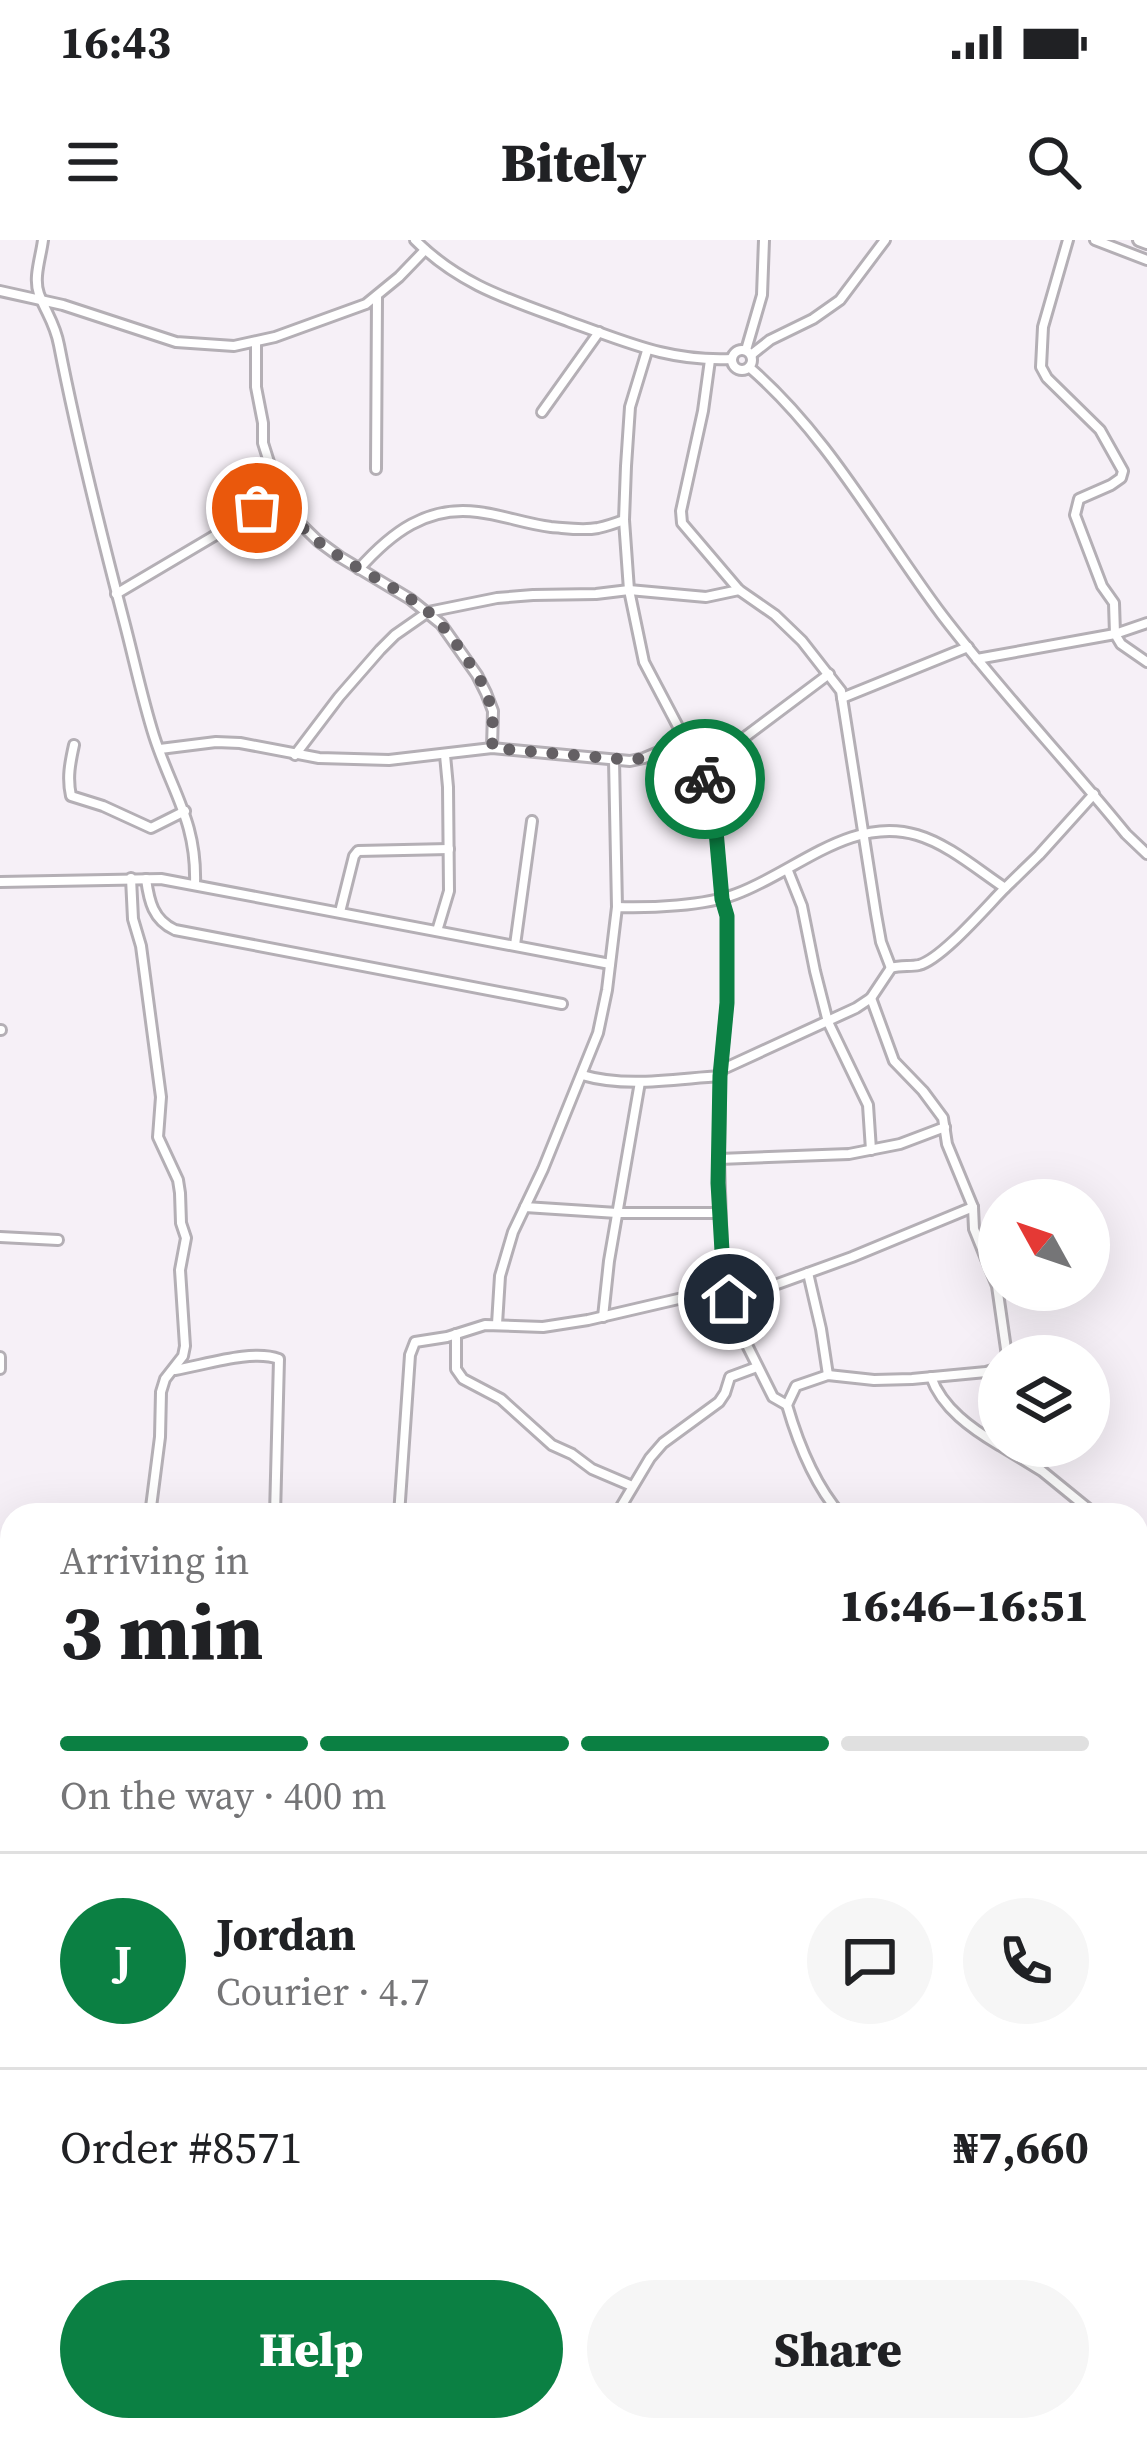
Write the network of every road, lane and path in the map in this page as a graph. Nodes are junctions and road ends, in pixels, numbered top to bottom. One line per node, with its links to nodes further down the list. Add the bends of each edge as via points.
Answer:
1 (43, 240): 11 (street, via 37,278)
2 (415, 240): 7 (street)
3 (764, 240): 15 (street)
4 (885, 240): 15 (street, via 840,301)
5 (1068, 240): 29 (street, via 1043,327 1041,367 1100,430 1123,471 1075,507 1114,603)
6 (1095, 240): 8 (street)
7 (425, 250): 10 (street); 12 (street, via 483,290)
8 (1147, 260)
9 (0, 291): 11 (street)
10 (377, 296): 13 (street); 20 (street)
11 (44, 302): 13 (street, via 176,342); 26 (street)
12 (598, 332): 14 (street); 19 (street)
13 (256, 343): 21 (street, via 263,442)
14 (647, 351): 17 (street); 22 (street, via 630,407)
15 (749, 352): 16 (street); 18 (street)
16 (732, 359): 17 (street); 18 (street, via 740,370)
17 (710, 360): 25 (street, via 682,523)
18 (749, 367): 30 (street, via 834,459)
19 (542, 412)
20 (376, 469)
21 (280, 497): 23 (street, via 318,541); 26 (street)
22 (624, 520): 23 (street, via 574,529 446,511 394,533); 24 (street)
23 (359, 569): 27 (street)
24 (629, 590): 25 (street, via 706,597); 27 (street, via 497,598); 35 (street, via 644,662)
25 (740, 590): 33 (street, via 802,640)
26 (116, 594): 38 (street)
27 (428, 612): 37 (street, via 486,693); 39 (street, via 380,650)
28 (1147, 623): 29 (street)
29 (1115, 634): 31 (street); 32 (street)
30 (968, 647): 31 (street); 34 (street)
31 (977, 659): 43 (street)
32 (1147, 662)
33 (829, 674): 34 (street); 42 (street)
34 (842, 698): 46 (street)
35 (686, 741): 41 (street); 42 (street)
36 (74, 745): 44 (street, via 69,789 76,800 151,828)
37 (492, 748): 40 (street); 41 (street)
38 (160, 749): 39 (street, via 216,742); 44 (street)
39 (295, 754): 40 (street)
40 (446, 755): 47 (street)
41 (614, 760): 56 (street)
42 (700, 770): 55 (street, via 714,808)
43 (1094, 794): 48 (street); 54 (street)
44 (185, 811): 53 (street)
45 (532, 821): 59 (street)
46 (865, 835): 49 (street); 54 (street, via 901,831 931,839); 61 (street)
47 (449, 849): 57 (street, via 358,851); 58 (street, via 449,892)
48 (1147, 854)
49 (788, 871): 55 (street); 64 (street)
50 (131, 878): 51 (street); 52 (street); 86 (street, via 160,1097 158,1137 178,1180 185,1238 186,1336)
51 (146, 878): 53 (street); 63 (street, via 156,916 175,930)
52 (0, 882)
53 (195, 884): 57 (street)
54 (1005, 888): 61 (street, via 935,957)
55 (722, 899): 56 (street); 65 (street, via 728,976)
56 (617, 907): 60 (street)
57 (340, 912): 58 (street)
58 (436, 932): 59 (street)
59 (515, 945): 60 (street)
60 (610, 964): 66 (street)
61 (891, 968): 62 (street)
62 (871, 998): 64 (street); 68 (street, via 894,1061)
63 (562, 1004)
64 (828, 1022): 65 (street); 69 (street, via 868,1105)
65 (720, 1073): 67 (street); 70 (street)
66 (582, 1075): 67 (street); 71 (street)
67 (640, 1082): 73 (street)
68 (945, 1126): 69 (street); 72 (street)
69 (871, 1150): 70 (street)
70 (718, 1159): 74 (street)
71 (525, 1207): 73 (street); 80 (street, via 500,1276)
72 (973, 1207): 77 (street); 82 (street)
73 (617, 1213): 74 (street); 79 (street)
74 (720, 1213): 78 (street)
75 (0, 1237): 76 (street)
76 (58, 1240)
77 (808, 1273): 78 (street, via 747,1294); 88 (street)
78 (728, 1291): 79 (street); 84 (street)
79 (603, 1317): 80 (street, via 543,1328)
80 (497, 1324): 81 (street)
81 (456, 1334): 93 (street, via 463,1379 552,1445); 96 (street, via 415,1342 410,1355)
82 (1004, 1335)
83 (0, 1358): 85 (street)
84 (757, 1367): 90 (street, via 773,1397); 93 (street, via 730,1377 719,1402 663,1442)
85 (0, 1369)
86 (174, 1370): 94 (street, via 161,1392); 95 (street, via 245,1356 280,1359)
87 (978, 1373): 89 (street)
88 (828, 1375): 89 (street); 90 (street, via 796,1386)
89 (931, 1377): 91 (street)
90 (787, 1405): 98 (street)
91 (978, 1432)
92 (1036, 1467): 99 (street)
93 (632, 1486): 97 (street)
94 (152, 1503)
95 (274, 1503)
96 (401, 1503)
97 (623, 1503)
98 (832, 1503)
99 (1081, 1503)

